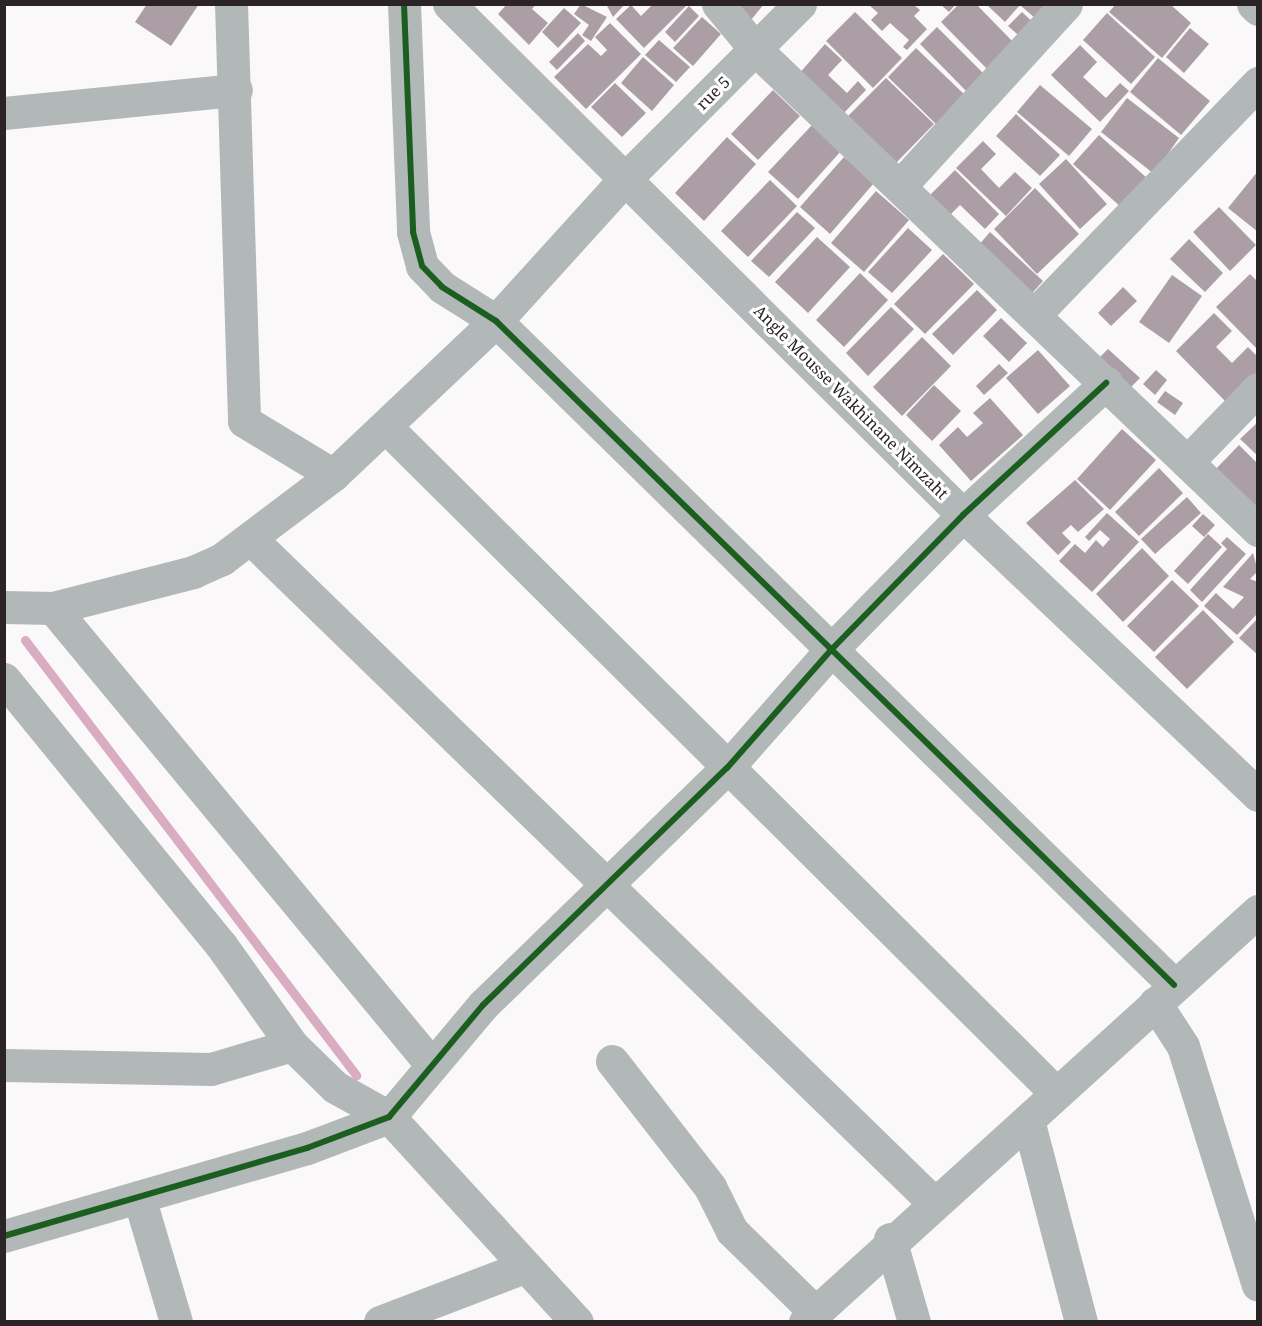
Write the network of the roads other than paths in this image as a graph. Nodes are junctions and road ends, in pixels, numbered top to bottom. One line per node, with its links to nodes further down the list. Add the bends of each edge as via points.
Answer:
1 (231, 4): 11 (street)
2 (404, 4): 16 (street, via 413,232 422,266 442,287)
3 (449, 4): 13 (street, Angle Mousse Wakhinane Nimzaht)
4 (718, 4): 9 (street)
5 (800, 4): 9 (street, rue 5)
6 (1066, 4): 14 (street)
7 (1253, 4): 8 (street)
8 (1257, 9)
9 (756, 50): 13 (street, rue 5); 14 (street)
10 (1257, 83): 15 (street)
11 (236, 90): 12 (street); 21 (street, via 244,421)
12 (4, 113)
13 (624, 180): 16 (street, rue 5); 22 (street, Angle Mousse Wakhinane Nimzaht)
14 (900, 186): 15 (street)
15 (1036, 313): 17 (street)
16 (496, 321): 19 (street, rue 5); 27 (street)
17 (1106, 383): 20 (street); 22 (street)
18 (1257, 389): 20 (street)
19 (386, 427): 21 (street, rue 5); 29 (street)
20 (1187, 462): 23 (street)
21 (333, 475): 24 (street, rue 5)
22 (963, 515): 27 (street); 30 (street, Angle Mousse Wakhinane Nimzaht)
23 (1257, 530)
24 (250, 538): 26 (street, rue 5, via 193,572); 31 (street)
25 (4, 607): 26 (street, rue 5)
26 (53, 608): 36 (street)
27 (831, 650): 29 (street); 33 (street)
28 (4, 679): 34 (street, via 221,945)
29 (728, 768): 31 (street); 38 (street)
30 (1257, 795)
31 (604, 883): 36 (street); 42 (street)
32 (1257, 911): 33 (street)
33 (1165, 994): 38 (street); 46 (street)
34 (292, 1045): 37 (street, via 211,1069); 39 (street, via 335,1087)
35 (612, 1061): 47 (street, via 710,1187 732,1231)
36 (431, 1064): 39 (street)
37 (4, 1065)
38 (1054, 1091): 40 (street)
39 (389, 1117): 41 (street, via 307,1148); 45 (street)
40 (1028, 1120): 42 (street); 52 (street)
41 (139, 1197): 43 (street); 49 (street)
42 (934, 1203): 44 (street)
43 (4, 1236)
44 (890, 1239): 47 (street); 51 (street)
45 (524, 1267): 48 (street); 50 (street)
46 (1257, 1285)
47 (811, 1318)
48 (572, 1320)
49 (176, 1322)
50 (380, 1322)
51 (914, 1322)
52 (1081, 1322)

